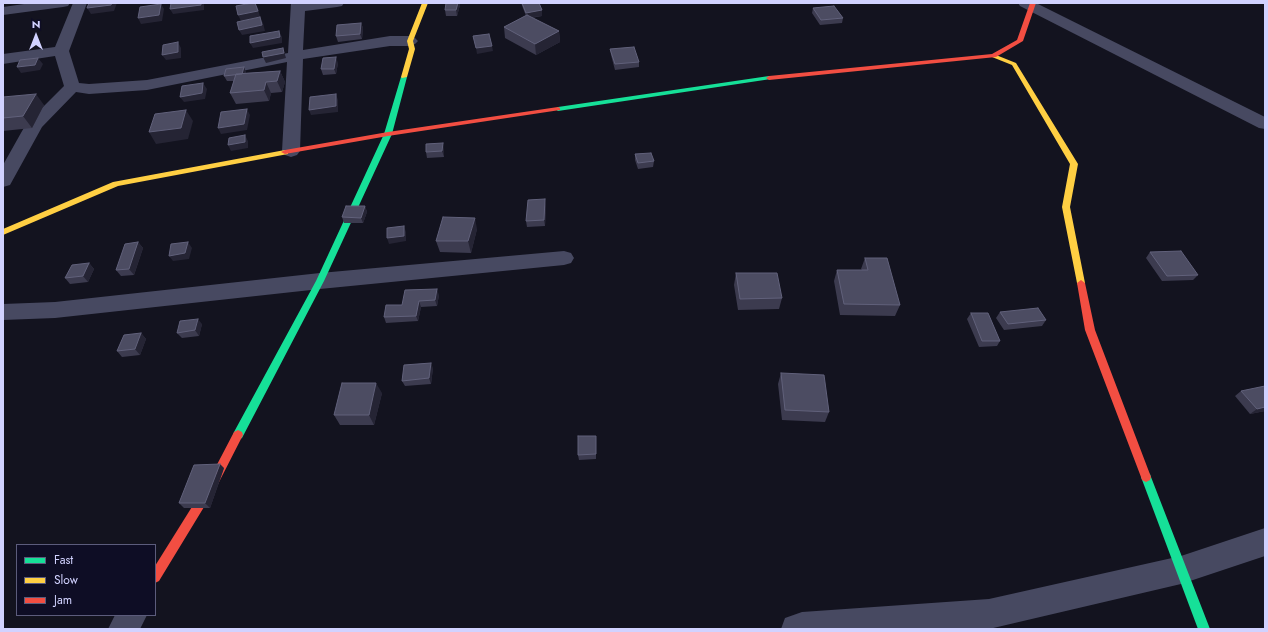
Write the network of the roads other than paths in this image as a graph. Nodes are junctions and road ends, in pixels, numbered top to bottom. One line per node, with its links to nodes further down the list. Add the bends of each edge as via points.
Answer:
1 (62, 3): 7 (street)
2 (80, 3): 9 (street)
3 (337, 3): 6 (street)
4 (425, 3): 8 (street)
5 (1030, 4): 11 (street, via 1020,41); 14 (street)
6 (298, 5): 10 (street)
7 (3, 11)
8 (410, 41): 10 (street, via 390,41); 15 (street, via 412,49)
9 (61, 51): 12 (street); 13 (street)
10 (296, 56): 13 (street, via 147,85 89,89); 16 (street)
11 (994, 56): 15 (street, via 750,80); 23 (street, via 1014,64 1074,164 1066,207 1090,330)
12 (3, 58)
13 (72, 87): 17 (street, via 35,124)
14 (1265, 124)
15 (388, 134): 16 (street); 20 (street)
16 (291, 150): 18 (street, via 116,184)
17 (3, 181)
18 (3, 232)
19 (564, 258): 20 (street)
20 (320, 281): 21 (street, via 55,310); 24 (street, via 214,481)
21 (3, 312)
22 (1265, 542): 23 (street)
23 (1181, 570): 27 (street, via 989,614); 28 (street)
24 (156, 575)
25 (131, 616): 26 (street)
26 (123, 629)
27 (796, 629)
28 (1204, 629)

